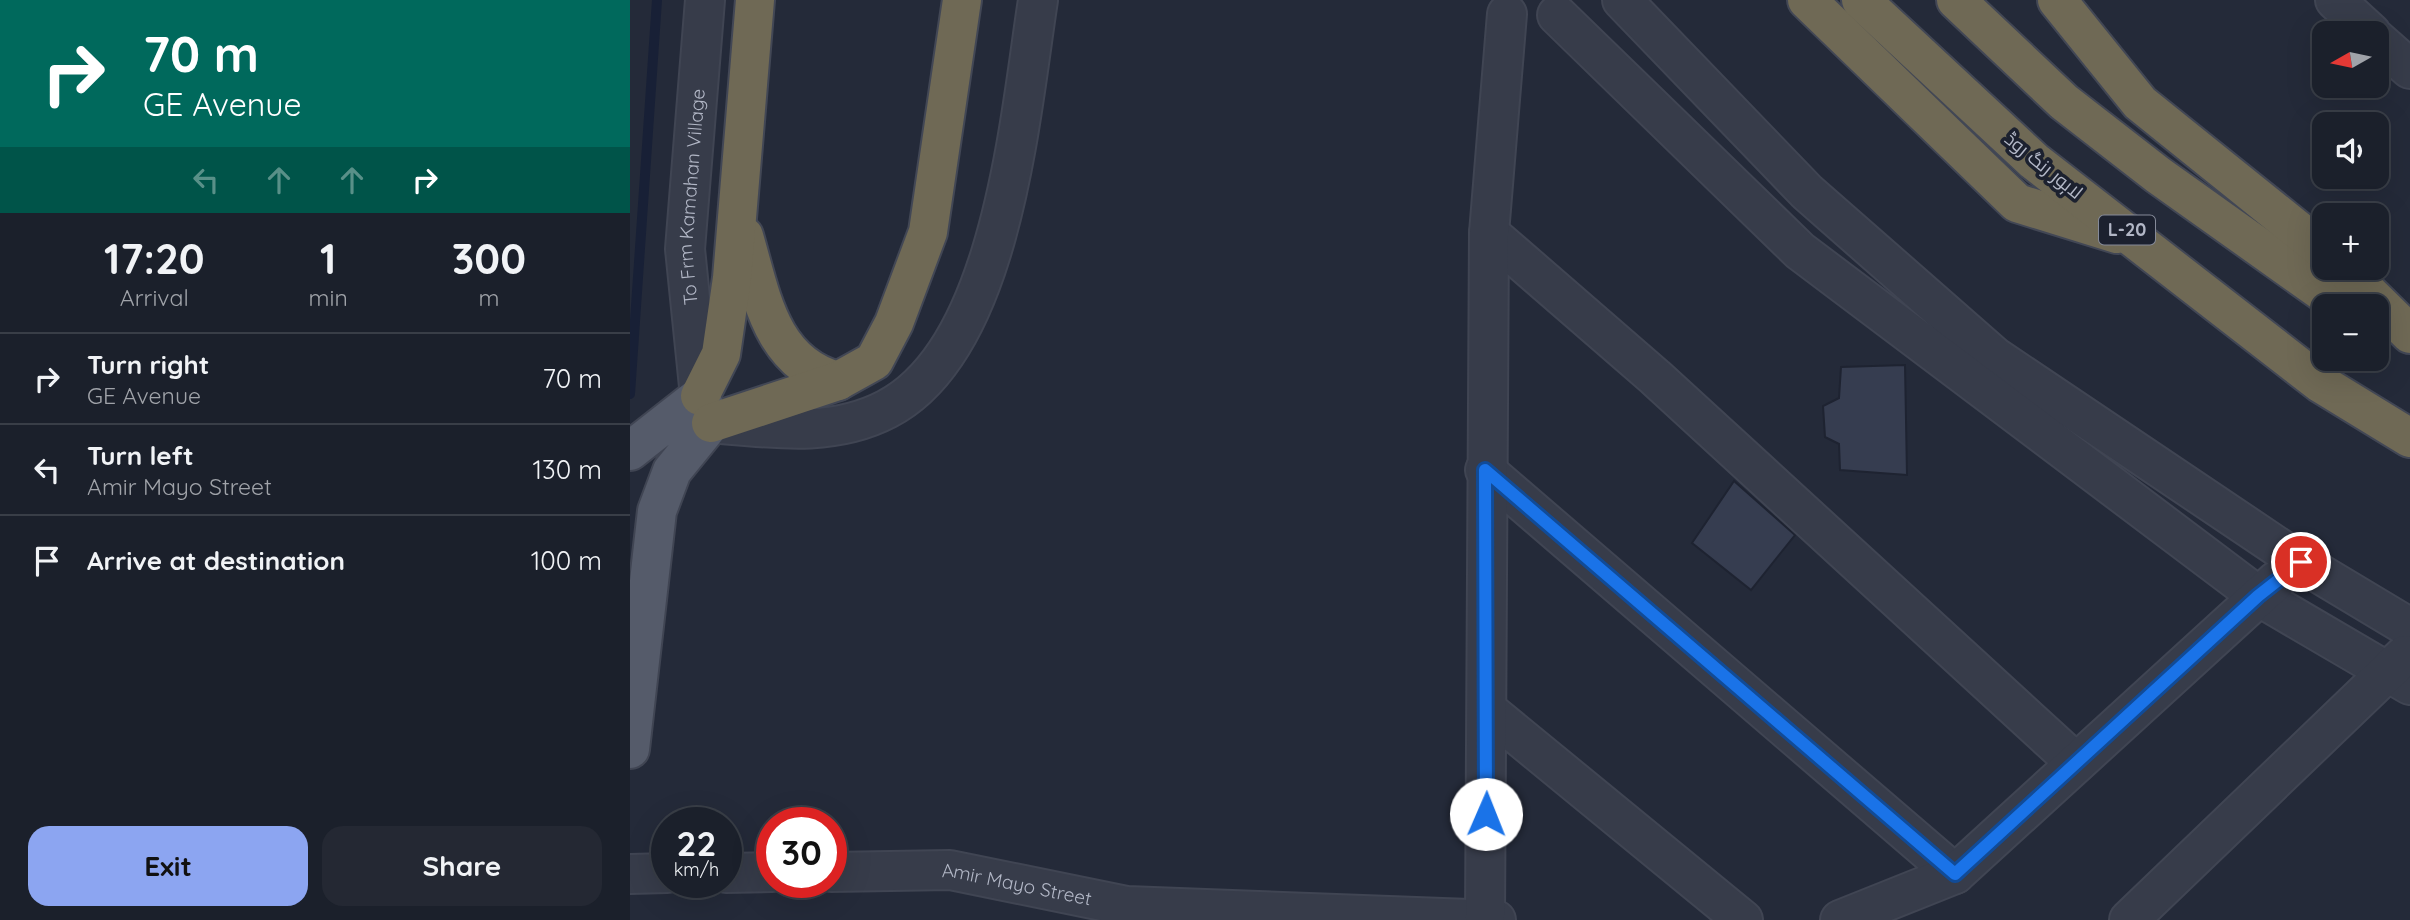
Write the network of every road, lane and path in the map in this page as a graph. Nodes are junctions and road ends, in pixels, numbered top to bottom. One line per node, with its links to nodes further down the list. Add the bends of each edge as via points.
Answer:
1 (705, 0): 16 (street, To Frm Kamahan Village)
2 (755, 0): 17 (highway)
3 (962, 0): 27 (highway, via 928,232 894,323 874,361)
4 (1038, 0): 28 (street, via 1009,187 983,278 975,304 928,380 887,409 841,425 796,431)
5 (1622, 0): 32 (street, via 1807,192 1995,357)
6 (1807, 0): 21 (highway, via 2017,203)
7 (1861, 0): 21 (highway, لاہور رنگ روڈ / L-20, via 2035,160)
8 (1956, 0): 23 (highway, via 2064,102)
9 (2057, 0): 20 (highway, via 2140,103)
10 (2335, 0): 13 (street)
11 (1507, 14): 19 (street)
12 (1558, 15): 34 (street, via 1800,251)
13 (2358, 21)
14 (2389, 50): 15 (street)
15 (2410, 69)
16 (696, 106): 17 (street, via 710,120 724,121); 28 (street, To Frm Kamahan Village, via 685,250)
17 (746, 111): 18 (highway)
18 (738, 214): 27 (highway, via 772,329 803,364); 28 (highway, via 721,354)
19 (1489, 233): 31 (street); 39 (street, via 1655,377)
20 (2312, 241)
21 (2142, 242): 29 (highway, لاہور رنگ روڈ / L-20, via 2320,383)
22 (2355, 280): 24 (highway)
23 (2325, 294)
24 (2410, 334)
25 (2389, 335): 26 (highway)
26 (2410, 347)
27 (838, 381): 28 (highway)
28 (705, 409): 30 (main road); 33 (main road, via 672,471)
29 (2410, 438)
30 (630, 451)
31 (1485, 470): 37 (street); 43 (street)
32 (2301, 562): 34 (street); 35 (street)
33 (639, 566): 38 (main road)
34 (2258, 596): 36 (street); 39 (street)
35 (2410, 628)
36 (2402, 669): 46 (street)
37 (1487, 710): 47 (street); 48 (street)
38 (630, 749)
39 (2076, 763): 43 (street)
40 (847, 872): 44 (street, Amir Mayo Street, via 950,870)
41 (651, 873): 42 (street)
42 (630, 874)
43 (1955, 874): 49 (street)
44 (1128, 913): 45 (street, Amir Mayo Street)
45 (1388, 918): 47 (street, Amir Mayo Street)
46 (2135, 918)
47 (1490, 919)
48 (1743, 920)
49 (1840, 920)

